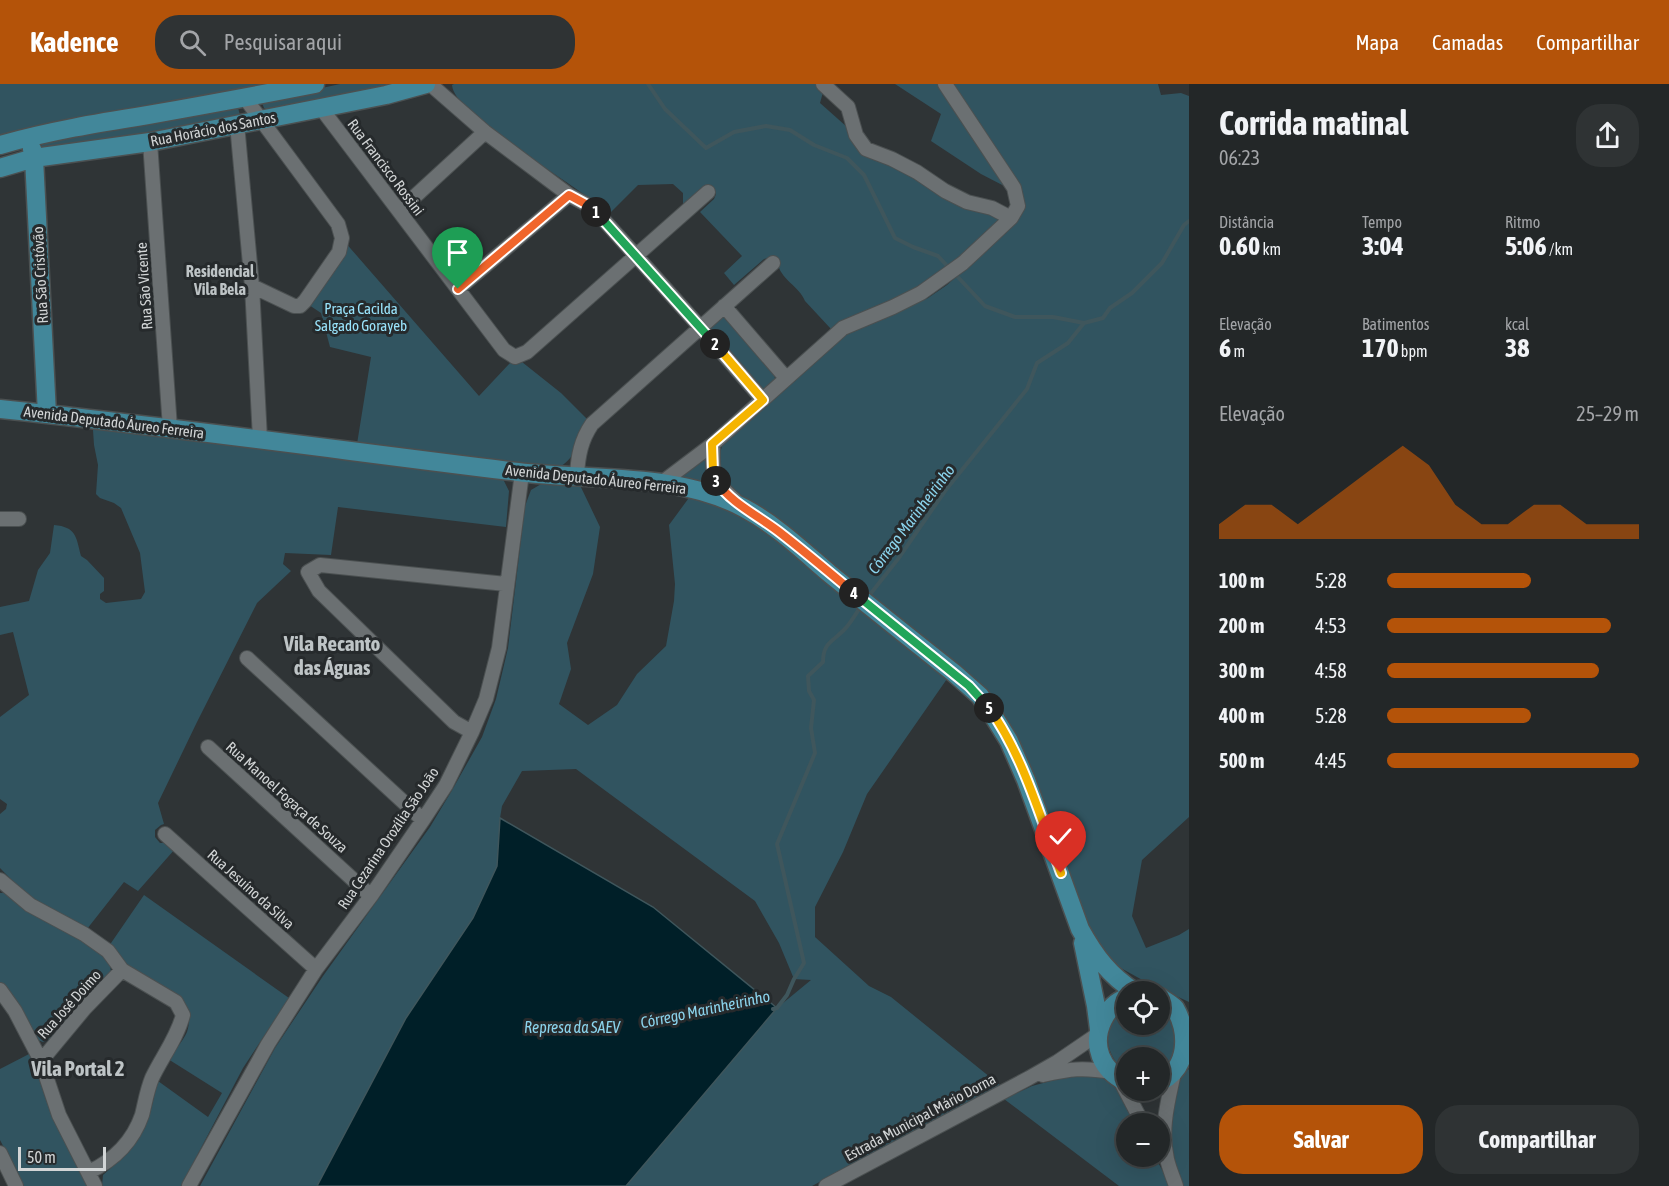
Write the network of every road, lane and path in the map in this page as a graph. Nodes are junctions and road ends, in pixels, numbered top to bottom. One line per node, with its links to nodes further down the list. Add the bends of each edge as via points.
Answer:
1 (315, 84): 5 (main road, Rua Horácio dos Santos)
2 (428, 84): 6 (main road, Rua Horácio dos Santos); 9 (street)
3 (823, 84): 18 (street, via 848,107 856,135 866,149 917,172 967,202)
4 (945, 84): 18 (street, via 1014,189)
5 (245, 98): 7 (street); 10 (main road, Rua Horácio dos Santos)
6 (321, 108): 7 (main road, Rua Horácio dos Santos); 17 (street, Rua Francisco Rossini)
7 (260, 119): 8 (main road, Rua Horácio dos Santos); 21 (street, via 338,224 342,238 339,252 300,306)
8 (237, 124): 11 (main road, Rua Horácio dos Santos); 21 (street)
9 (485, 132): 16 (street); 17 (street)
10 (28, 137): 12 (main road, Rua Horácio dos Santos); 13 (main road, Rua São Cristóvão)
11 (150, 142): 13 (main road, Rua Horácio dos Santos); 29 (street, Rua São Vicente)
12 (0, 145)
13 (34, 159): 14 (main road, Rua Horácio dos Santos); 28 (main road, Rua São Cristóvão)
14 (0, 168)
15 (708, 192): 19 (street)
16 (569, 195): 19 (street, via 593,208); 22 (street)
17 (399, 211): 22 (street, Rua Francisco Rossini)
18 (1015, 212): 25 (street, via 963,263 921,293 843,328)
19 (637, 256): 22 (street, Rua Francisco Rossini, via 527,352 515,357 504,350); 24 (street)
20 (773, 263): 23 (street)
21 (252, 286): 30 (street)
22 (458, 289)
23 (724, 306): 24 (street); 25 (street)
24 (700, 327): 26 (street); 33 (street, via 592,424 584,435)
25 (786, 378): 26 (street)
26 (763, 400): 31 (street)
27 (0, 409): 28 (main road, Avenida Deputado Áureo Ferreira)
28 (47, 414): 29 (main road, Avenida Deputado Áureo Ferreira)
29 (170, 429): 30 (main road, Avenida Deputado Áureo Ferreira)
30 (261, 439): 32 (main road, Avenida Deputado Áureo Ferreira)
31 (712, 444): 34 (street); 35 (street, via 717,483)
32 (522, 473): 33 (main road, Avenida Deputado Áureo Ferreira); 38 (street, Rua Cezarina Orozília São João)
33 (577, 476): 34 (main road, Avenida Deputado Áureo Ferreira)
34 (660, 484): 35 (main road, Avenida Deputado Áureo Ferreira, via 693,489)
35 (745, 508): 46 (main road, Avenida Deputado Áureo Ferreira, via 980,696 1026,780)
36 (0, 519): 37 (street)
37 (19, 519)
38 (506, 584): 40 (street, Rua Cezarina Orozília São João, via 498,648 486,699); 40 (street, via 320,565 308,572 319,591 454,722)
39 (247, 658): 42 (street)
40 (472, 732): 42 (street, Rua Cezarina Orozília São João, via 446,785)
41 (208, 747): 45 (street, Rua Manoel Fogaça de Souza)
42 (423, 820): 45 (street, Rua Cezarina Orozília São João)
43 (165, 834): 47 (street, Rua Jesuíno da Silva)
44 (0, 880): 48 (street, via 30,905 92,939 108,951)
45 (372, 896): 47 (street, Rua Cezarina Orozília São João)
46 (1080, 929): 49 (main road, Avenida Deputado Áureo Ferreira, via 1092,952); 53 (main road, Avenida Deputado Áureo Ferreira)
47 (316, 969): 64 (street, Rua Cezarina Orozília São João, via 268,1044)
48 (122, 970): 54 (street, Rua José Doimo); 61 (street, via 176,1002 183,1015 180,1029 150,1082 133,1134 119,1152)
49 (1122, 981)
50 (0, 990): 54 (street)
51 (1116, 1004): 53 (main road)
52 (1174, 1006): 55 (main road, via 1188,1037 1186,1054)
53 (1098, 1031): 56 (main road, Avenida Deputado Áureo Ferreira, via 1103,1060); 58 (street)
54 (41, 1061): 61 (street, via 59,1115)
55 (1175, 1071): 66 (street, via 1164,1128 1167,1159)
56 (1116, 1074)
57 (1116, 1076): 58 (street, via 1083,1068)
58 (1029, 1078): 65 (street, Estrada Municipal Mário Dorna)
59 (0, 1153): 62 (street)
60 (1166, 1167): 66 (street)
61 (89, 1172): 63 (street)
62 (16, 1186)
63 (95, 1186)
64 (189, 1186)
65 (826, 1186)
66 (1176, 1186)

